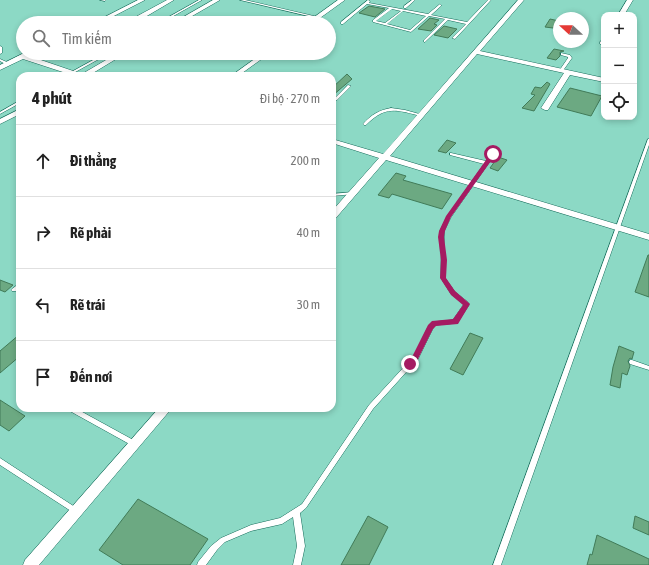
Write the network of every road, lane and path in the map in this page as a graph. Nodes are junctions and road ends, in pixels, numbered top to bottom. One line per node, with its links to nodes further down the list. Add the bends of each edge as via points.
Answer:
1 (101, 0): 2 (lane)
2 (106, 0)
3 (133, 0): 20 (street)
4 (142, 0): 21 (street)
5 (171, 0): 22 (street)
6 (201, 0): 23 (lane)
7 (217, 0): 24 (street)
8 (242, 0): 25 (lane)
9 (342, 0): 26 (street)
10 (414, 0): 17 (lane)
11 (490, 0): 28 (lane)
12 (521, 0): 34 (street)
13 (630, 0): 18 (street)
14 (369, 1): 16 (lane); 17 (lane); 29 (lane)
15 (440, 5): 19 (lane)
16 (391, 8): 17 (lane); 30 (lane, via 374,21)
17 (404, 9): 19 (lane); 30 (lane)
18 (623, 12)
19 (430, 14): 27 (lane); 28 (lane); 30 (lane, via 411,31)
20 (102, 16)
21 (110, 16)
22 (143, 16)
23 (172, 16)
24 (188, 16)
25 (313, 16)
26 (318, 16)
27 (447, 19): 28 (lane); 32 (lane)
28 (469, 22): 31 (lane)
29 (342, 23)
30 (385, 24)
31 (454, 38)
32 (425, 41)
33 (0, 48): 35 (lane)
34 (476, 52): 49 (street); 57 (street)
35 (0, 53)
36 (562, 54): 49 (lane, via 570,57)
37 (0, 60): 43 (lane)
38 (18, 60): 43 (street)
39 (36, 60): 45 (street)
40 (95, 60): 46 (lane)
41 (111, 60): 47 (street)
42 (257, 60): 48 (street)
43 (8, 64): 44 (street)
44 (0, 68)
45 (64, 72)
46 (73, 72)
47 (90, 72)
48 (240, 72)
49 (564, 72): 50 (street); 54 (street)
50 (601, 79)
51 (349, 86): 52 (lane)
52 (336, 99)
53 (16, 104): 55 (lane)
54 (545, 108)
55 (0, 113)
56 (16, 113): 58 (street)
57 (421, 115): 59 (lane, via 393,109 378,112); 65 (street)
58 (0, 122)
59 (366, 124)
60 (649, 140): 62 (lane)
61 (336, 142): 65 (street)
62 (648, 152): 71 (lane)
63 (451, 154): 66 (lane)
64 (493, 154): 66 (lane)
65 (385, 157): 67 (street); 68 (street)
66 (486, 164): 67 (lane)
67 (473, 183): 71 (street); 80 (lane, via 448,217 441,237 443,278 453,293 467,304 455,322 434,323 416,357 371,407 320,484 304,506)
68 (354, 192): 69 (lane); 70 (street)
69 (336, 194)
70 (336, 212)
71 (619, 227): 72 (street); 84 (lane)
72 (649, 237)
73 (632, 362): 74 (lane)
74 (649, 368)
75 (77, 412): 77 (lane)
76 (163, 412): 77 (street)
77 (135, 444): 79 (street)
78 (0, 461): 79 (lane)
79 (76, 512): 81 (street)
80 (296, 512): 82 (lane, via 282,521 251,528 223,540); 83 (lane, via 301,546)
81 (30, 565)
82 (201, 565)
83 (297, 565)
84 (497, 565)

